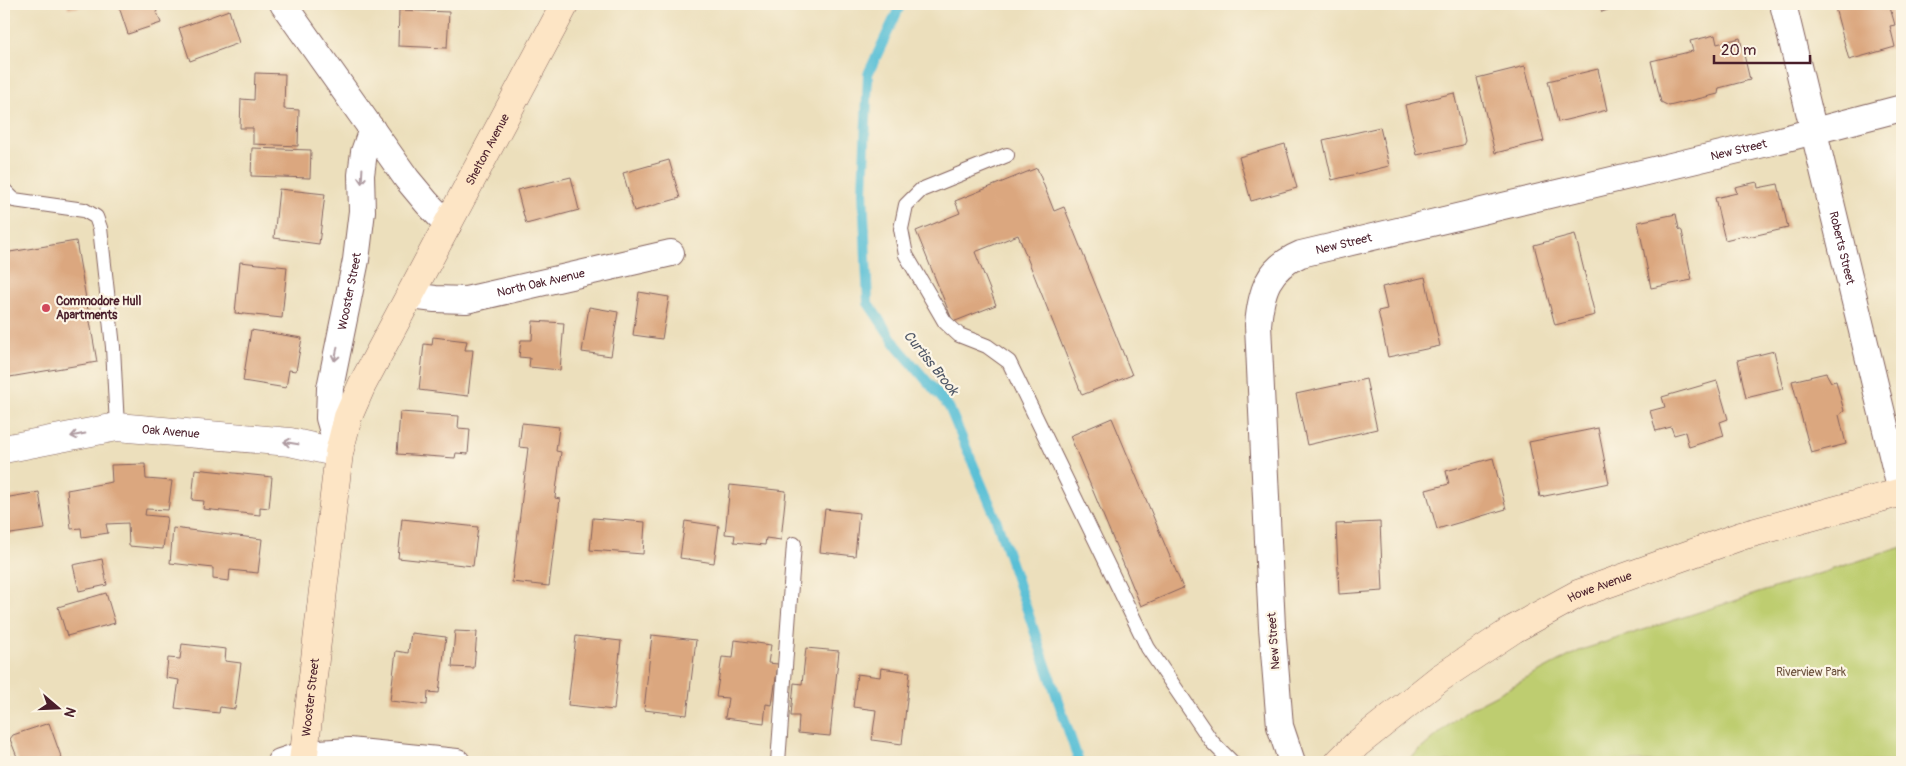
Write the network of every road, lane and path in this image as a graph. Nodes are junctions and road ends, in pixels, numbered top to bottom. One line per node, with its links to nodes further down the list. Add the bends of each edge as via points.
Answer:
1 (282, 4): 5 (street)
2 (565, 4): 9 (main road, Shelton Avenue)
3 (1783, 4): 6 (street, Roberts Street)
4 (1902, 108): 6 (street, New Street)
5 (372, 129): 9 (street, via 426,203); 14 (street, Wooster Street, one-way to 14, via 362,168 362,211 356,260 330,388 329,418)
6 (1815, 131): 15 (street, Roberts Street); 21 (street, New Street, via 1301,254 1273,273 1260,301 1258,335 1280,726)
7 (1007, 155): 20 (lane, via 921,190 906,206 901,229 906,255 945,322 959,336 986,346 1009,362 1148,648 1212,742)
8 (4, 190): 12 (lane, via 14,200 84,210 96,217 100,228 113,347)
9 (448, 225): 11 (main road, Shelton Avenue)
10 (671, 253): 11 (street, North Oak Avenue, via 466,300)
11 (410, 296): 14 (main road, Wooster Street, via 362,385 348,417)
12 (117, 427): 13 (street, Oak Avenue, one-way to 13); 14 (street, Oak Avenue, one-way to 12, via 290,442)
13 (4, 449)
14 (339, 453): 17 (main road, Wooster Street)
15 (1902, 492): 22 (main road, Howe Avenue, via 1740,536 1578,594 1514,629 1440,678)
16 (794, 544): 19 (lane)
17 (296, 760): 18 (street, via 349,751)
18 (457, 762)
19 (778, 762)
20 (1232, 762)
21 (1292, 762)
22 (1339, 762)

